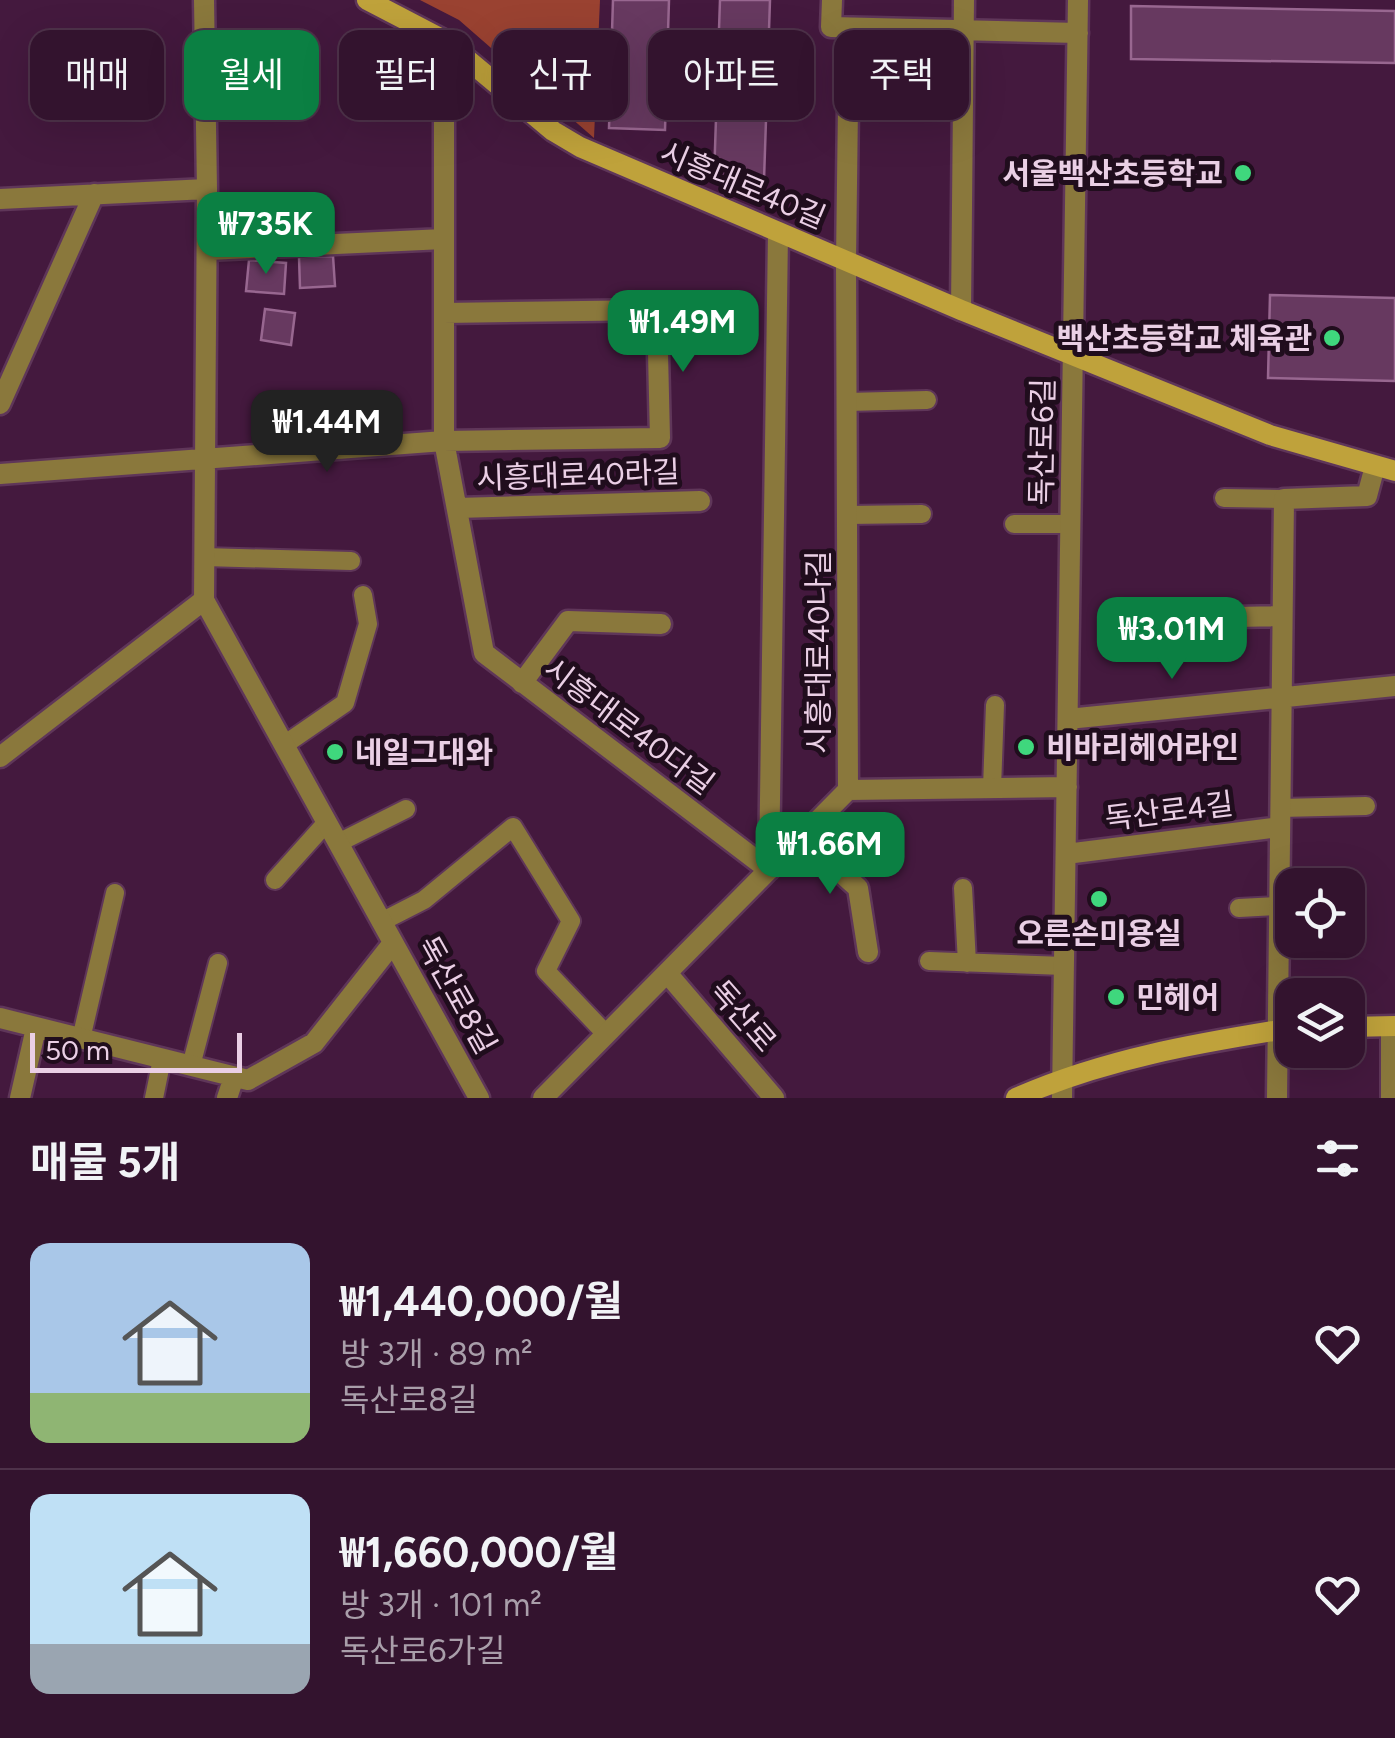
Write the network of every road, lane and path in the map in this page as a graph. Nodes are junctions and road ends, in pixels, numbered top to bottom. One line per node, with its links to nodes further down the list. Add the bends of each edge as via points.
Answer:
1 (204, 0): 14 (street, 독산로8길)
2 (367, 0): 7 (street, 시흥대로40길)
3 (832, 0): 6 (street, via 831,27)
4 (964, 0): 8 (street)
5 (1078, 0): 10 (street, 독산로6길)
6 (849, 28): 8 (street); 20 (street, 시흥대로40길)
7 (425, 30)
8 (964, 30)
9 (969, 30): 10 (street)
10 (1078, 33): 23 (street, 독산로6길)
11 (473, 64): 17 (street, 시흥대로40길, via 580,147)
12 (444, 120): 18 (street, 시흥대로40다길)
13 (963, 120): 21 (street)
14 (207, 189): 15 (street); 19 (street, 독산로8길)
15 (94, 194): 16 (street); 26 (street)
16 (0, 199)
17 (778, 232): 20 (street, 시흥대로40길); 64 (street)
18 (444, 239): 19 (street); 22 (street, 시흥대로40다길)
19 (207, 250): 28 (street, 독산로8길)
20 (846, 262): 21 (street, 시흥대로40길); 25 (street, 시흥대로40나길)
21 (961, 310): 23 (street, 시흥대로40길)
22 (444, 313): 27 (street, 시흥대로40다길); 27 (street, 시흥대로40라길, via 657,310 660,438)
23 (1073, 354): 29 (street, 시흥대로40길, via 1270,436); 38 (street, 독산로6길)
24 (928, 400): 25 (lane)
25 (847, 402): 35 (street, 시흥대로40나길)
26 (0, 404)
27 (444, 441): 28 (street); 34 (street, 시흥대로40다길)
28 (206, 460): 30 (street); 39 (street, 독산로8길)
29 (1385, 468): 32 (street, via 1367,496)
30 (0, 474)
31 (1224, 498): 32 (lane)
32 (1284, 499): 43 (street, 독산로4길)
33 (700, 501): 34 (street, 시흥대로40라길)
34 (457, 508): 46 (street, 시흥대로40다길, via 484,654)
35 (847, 514): 36 (lane, 시흥대로40나길); 55 (street, 시흥대로40나길)
36 (922, 514)
37 (1014, 524): 38 (lane, 독산로6길)
38 (1070, 524): 50 (street, 독산로6길)
39 (204, 557): 40 (lane); 42 (street, 독산로8길)
40 (351, 561)
41 (363, 595): 51 (lane, via 368,624 345,703)
42 (204, 600): 51 (street, 독산로8길); 52 (street)
43 (1282, 616): 44 (street); 48 (street, 독산로4길)
44 (1190, 618)
45 (661, 624): 46 (street, via 568,621)
46 (522, 682): 64 (street, 시흥대로40다길)
47 (1395, 686): 48 (street)
48 (1282, 695): 50 (street); 58 (street, 독산로4길)
49 (995, 704): 54 (lane)
50 (1068, 720): 53 (street, 독산로6길)
51 (284, 744): 59 (street, 독산로8길)
52 (0, 757)
53 (1067, 787): 54 (street); 62 (street, 독산로6길)
54 (992, 788): 55 (street)
55 (848, 790): 60 (street)
56 (1366, 806): 58 (lane, 독산로4길)
57 (406, 809): 61 (lane)
58 (1280, 817): 62 (street, 독산로4길); 63 (street, 독산로4길)
59 (327, 822): 61 (street, 독산로8길); 65 (lane)
60 (801, 838): 64 (street); 72 (street, via 858,888)
61 (338, 843): 70 (street, 독산로8길)
62 (1066, 854): 76 (street, 독산로6길)
63 (1279, 868)
64 (769, 870): 77 (street)
65 (275, 880)
66 (962, 888): 74 (lane)
67 (115, 892): 84 (lane)
68 (1275, 906): 69 (lane)
69 (1238, 908)
70 (382, 922): 71 (street, 독산로8길); 83 (lane, 독산로8길, via 424,900 514,827 571,922 546,971)
71 (394, 943): 88 (street, via 314,1043 248,1080); 93 (street, 독산로8길)
72 (868, 952)
73 (929, 960): 74 (lane)
74 (967, 962): 76 (lane)
75 (218, 963): 86 (lane)
76 (1064, 966): 89 (street, 독산로6길)
77 (667, 973): 83 (street); 95 (street, 독산로)
78 (0, 1018): 81 (street)
79 (1392, 1026): 80 (street); 98 (lane)
80 (1365, 1027)
81 (36, 1028): 84 (street); 90 (street)
82 (1275, 1031): 89 (street, via 1202,1043)
83 (606, 1034): 94 (street)
84 (81, 1038): 85 (street)
85 (162, 1059): 86 (street); 91 (lane)
86 (191, 1066): 88 (street)
87 (1280, 1068): 97 (street, 독산로4길)
88 (234, 1077): 92 (street)
89 (1062, 1088): 96 (street)
90 (20, 1098)
91 (154, 1098)
92 (227, 1098)
93 (480, 1098)
94 (542, 1098)
95 (774, 1098)
96 (1016, 1098)
97 (1277, 1098)
98 (1390, 1098)

